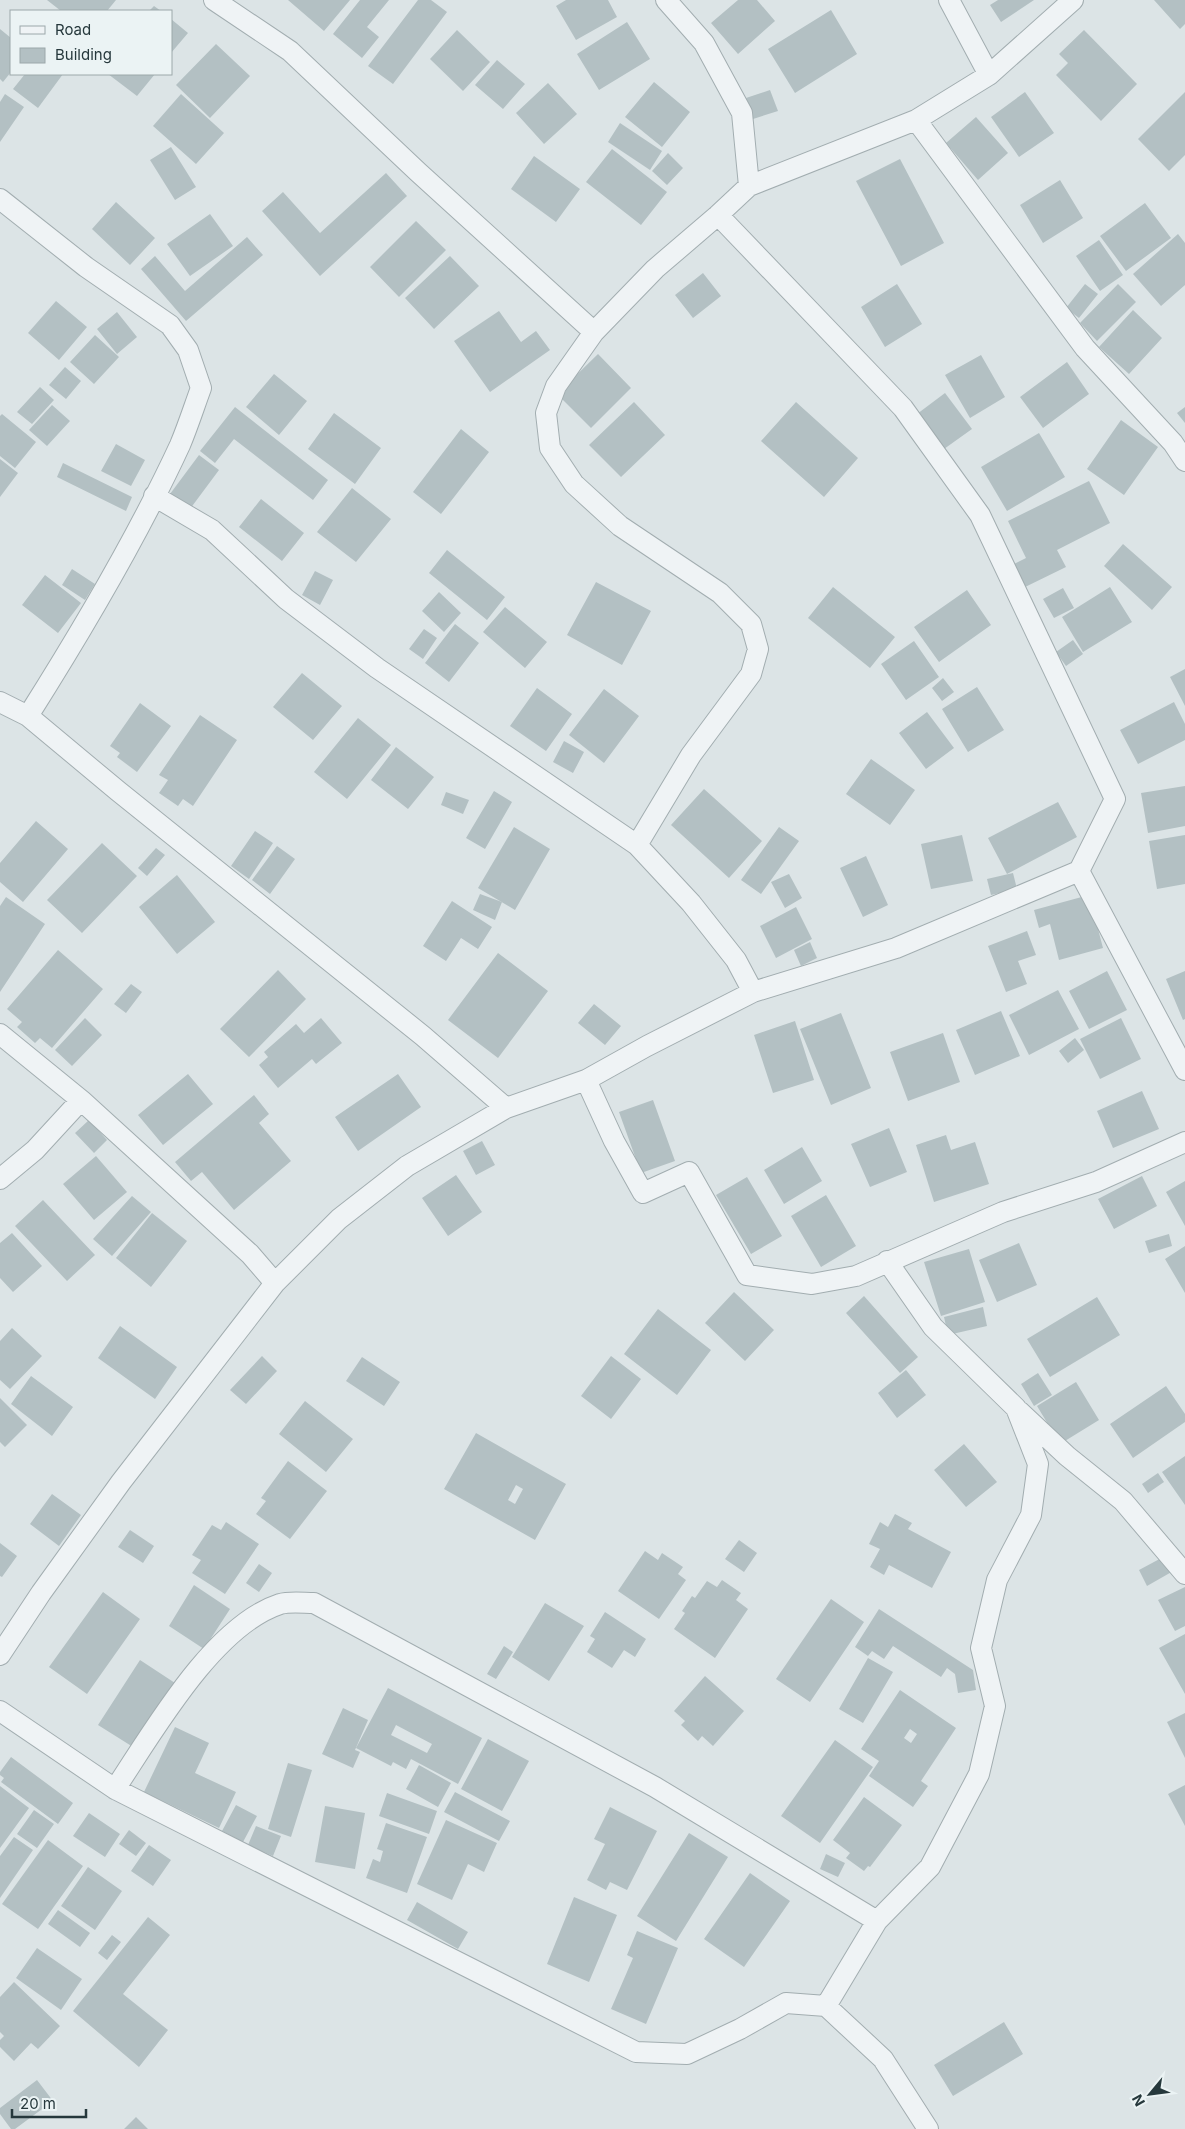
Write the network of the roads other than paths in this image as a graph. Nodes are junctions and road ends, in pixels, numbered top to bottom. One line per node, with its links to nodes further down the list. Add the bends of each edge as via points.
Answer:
1 (214, 0): 10 (street, via 290,51)
2 (666, 0): 7 (street, via 704,43 742,113)
3 (949, 0): 5 (street)
4 (1073, 0): 5 (street)
5 (989, 75): 6 (street)
6 (916, 120): 7 (street); 11 (street, via 1085,348 1174,443)
7 (749, 186): 9 (street)
8 (0, 199): 12 (street, via 86,267 170,325 188,350 201,388 180,443)
9 (718, 215): 10 (street, via 655,268); 16 (street, via 902,408 980,516 1116,799)
10 (594, 332): 15 (street, via 556,386 546,414 550,448 574,484 620,526 720,593 750,624 758,649 751,674 691,755)
11 (1185, 460)
12 (154, 496): 14 (street, via 79,635); 15 (street, via 212,530 286,599 377,668)
13 (0, 702): 14 (street)
14 (28, 716): 22 (street, via 423,1036)
15 (637, 845): 17 (street, via 736,960)
16 (1079, 871): 17 (street, via 896,948); 19 (street)
17 (753, 992): 20 (street)
18 (0, 1034): 21 (street)
19 (1185, 1070)
20 (586, 1080): 22 (street); 25 (street, via 614,1142 643,1193 689,1172 747,1275 812,1284 856,1276)
21 (81, 1100): 24 (street, via 35,1150); 26 (street, via 250,1254)
22 (506, 1108): 26 (street, via 407,1166 339,1219)
23 (1185, 1142): 25 (street, via 1096,1182 1003,1212)
24 (0, 1179)
25 (887, 1261): 27 (street, via 933,1327)
26 (275, 1284): 29 (street, via 121,1482)
27 (1016, 1408): 28 (street, via 1067,1456 1123,1501); 32 (street, via 1038,1464 1031,1515 997,1580 981,1648 995,1706 979,1774 930,1867)
28 (1185, 1574)
29 (0, 1655)
30 (0, 1711): 31 (street)
31 (115, 1789): 32 (street, via 182,1688 226,1640 248,1621 281,1604 314,1603 655,1787); 33 (street, via 636,2052 687,2054 786,2003)
32 (877, 1922): 33 (street)
33 (826, 2006): 34 (street, via 883,2059)
34 (928, 2129)

